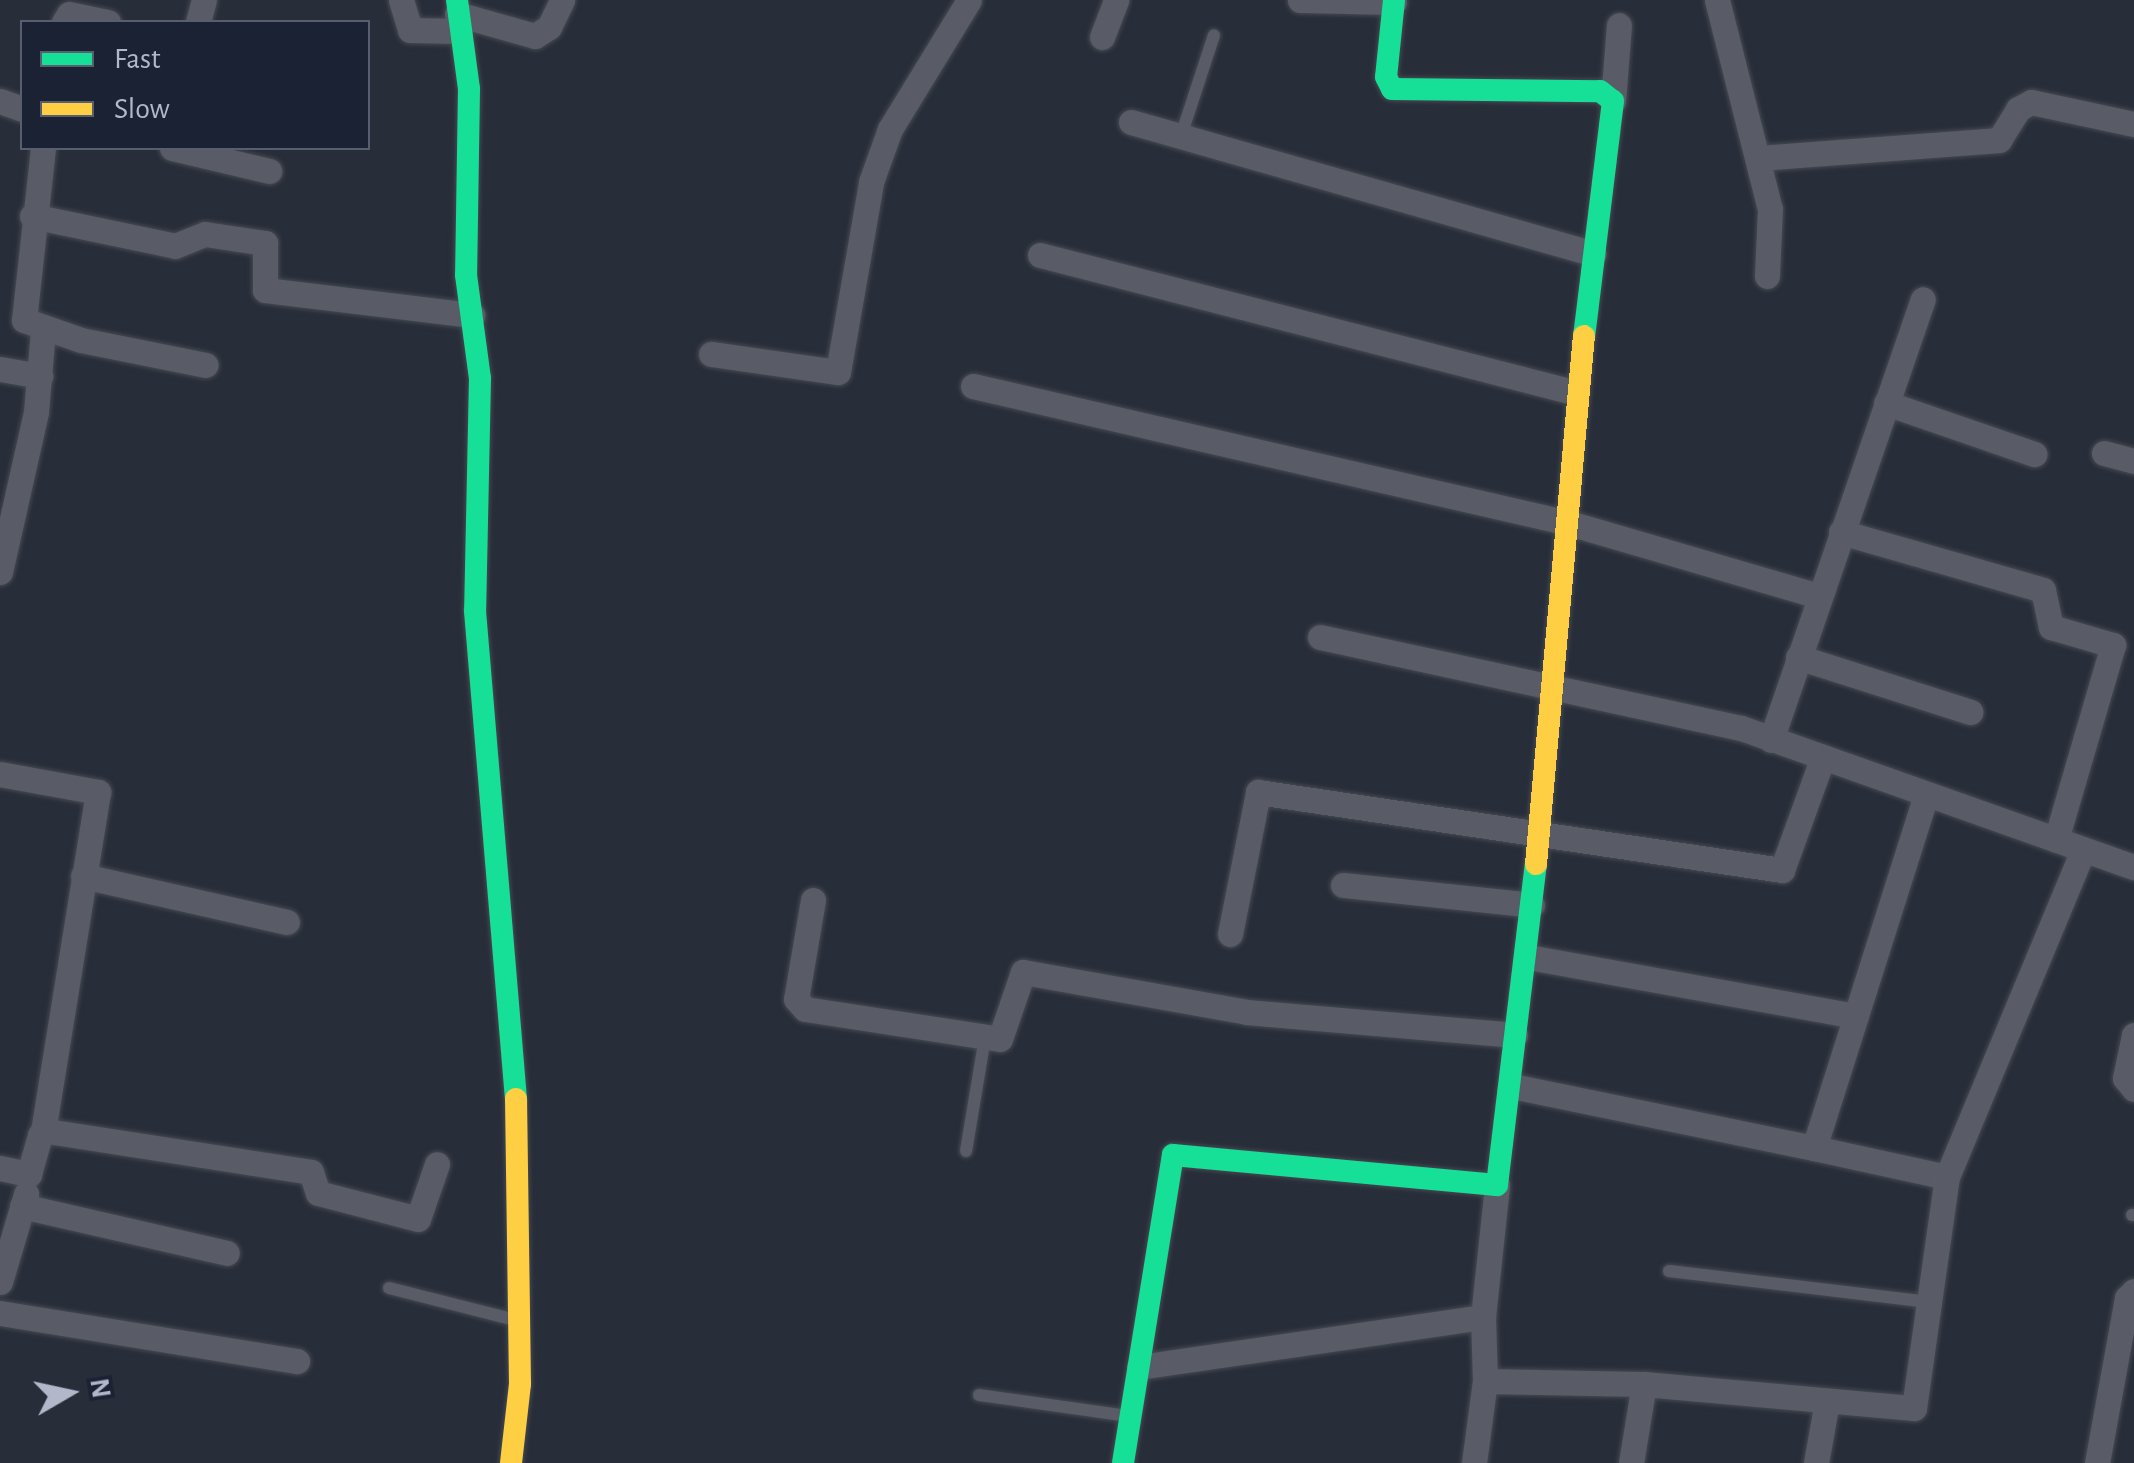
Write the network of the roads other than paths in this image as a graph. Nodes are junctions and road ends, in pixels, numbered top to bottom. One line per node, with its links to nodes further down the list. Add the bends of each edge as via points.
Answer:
1 (401, 0): 8 (street, via 410,30)
2 (562, 0): 8 (street, via 549,27 534,36)
3 (969, 0): 29 (street, via 890,130 871,182 838,372)
4 (1116, 0): 13 (street)
5 (1300, 0): 7 (street)
6 (1717, 0): 20 (street)
7 (1394, 1): 14 (street, via 1386,77 1392,88 1600,91)
8 (458, 15): 27 (street, via 471,120 466,275)
9 (65, 20): 10 (street, via 69,14)
10 (98, 20)
11 (1619, 25): 14 (street)
12 (1214, 35): 17 (lane)
13 (1102, 37)
14 (1614, 102): 23 (street)
15 (1131, 122): 17 (street)
16 (2134, 124): 20 (street, via 2031,102 2018,109 1999,140)
17 (1180, 136): 23 (street)
18 (43, 150): 22 (street)
19 (180, 150): 21 (street)
20 (1759, 158): 25 (street, via 1770,220)
21 (269, 171)
22 (32, 216): 27 (street, via 175,246 205,234 265,244 265,290); 28 (street, via 21,314)
23 (1594, 254): 34 (street)
24 (1040, 255): 34 (street)
25 (1766, 276)
26 (1923, 299): 35 (street)
27 (472, 315): 85 (street, via 480,378 475,611 520,1160)
28 (43, 330): 30 (street); 32 (street)
29 (711, 354)
30 (206, 365)
31 (0, 369): 32 (street)
32 (40, 376): 41 (street)
33 (972, 386): 39 (street)
34 (1577, 393): 39 (street)
35 (1886, 403): 37 (street); 40 (street)
36 (2104, 453): 38 (street)
37 (2034, 454)
38 (2134, 461)
39 (1569, 523): 42 (street); 45 (street)
40 (1841, 532): 42 (street); 52 (street, via 2043,590 2050,627 2113,645)
41 (0, 571)
42 (1818, 596): 44 (street)
43 (1320, 637): 45 (street)
44 (1798, 656): 46 (street); 47 (street)
45 (1554, 684): 47 (street); 51 (street)
46 (1970, 712)
47 (1771, 740): 48 (street)
48 (1823, 757): 50 (street); 51 (street, via 1785,870)
49 (0, 774): 55 (street, via 98,792)
50 (1926, 794): 52 (street); 62 (street)
51 (1538, 830): 58 (street); 60 (street, via 1258,792)
52 (2056, 840): 53 (street)
53 (2084, 850): 54 (street); 74 (street)
54 (2134, 867)
55 (83, 876): 59 (street); 68 (street)
56 (1343, 885): 58 (street)
57 (813, 900): 65 (street, via 799,1006)
58 (1532, 906): 61 (street)
59 (287, 922)
60 (1230, 934)
61 (1528, 957): 62 (street); 63 (street)
62 (1856, 1016): 69 (street)
63 (1515, 1035): 65 (street, via 1247,1012 1023,972 1003,1037); 66 (street)
64 (2134, 1035): 67 (street, via 2125,1078)
65 (985, 1037): 70 (lane)
66 (1512, 1086): 69 (street); 75 (street)
67 (2134, 1090)
68 (43, 1132): 71 (street, via 311,1172 318,1193 418,1220); 73 (street)
69 (1814, 1148): 74 (street)
70 (966, 1152)
71 (436, 1164)
72 (0, 1168): 73 (street)
73 (29, 1174): 76 (street)
74 (1947, 1178): 82 (street)
75 (1497, 1185): 84 (street); 87 (street, via 1173,1155)
76 (22, 1206): 77 (street); 79 (street)
77 (227, 1252)
78 (1669, 1270): 82 (lane)
79 (0, 1282)
80 (389, 1288): 85 (lane)
81 (2134, 1291): 98 (street, via 2127,1298)
82 (1929, 1302): 91 (street, via 1914,1408)
83 (0, 1312): 86 (street)
84 (1483, 1317): 87 (street); 88 (street)
85 (521, 1322): 93 (street)
86 (297, 1360)
87 (1139, 1367): 92 (street)
88 (1486, 1382): 89 (street); 95 (street)
89 (1644, 1384): 91 (street); 96 (street)
90 (980, 1394): 92 (lane)
91 (1827, 1401): 97 (street)
92 (1131, 1416): 94 (street)
93 (511, 1463)
94 (1124, 1463)
95 (1474, 1463)
96 (1631, 1463)
97 (1816, 1463)
98 (2097, 1463)

